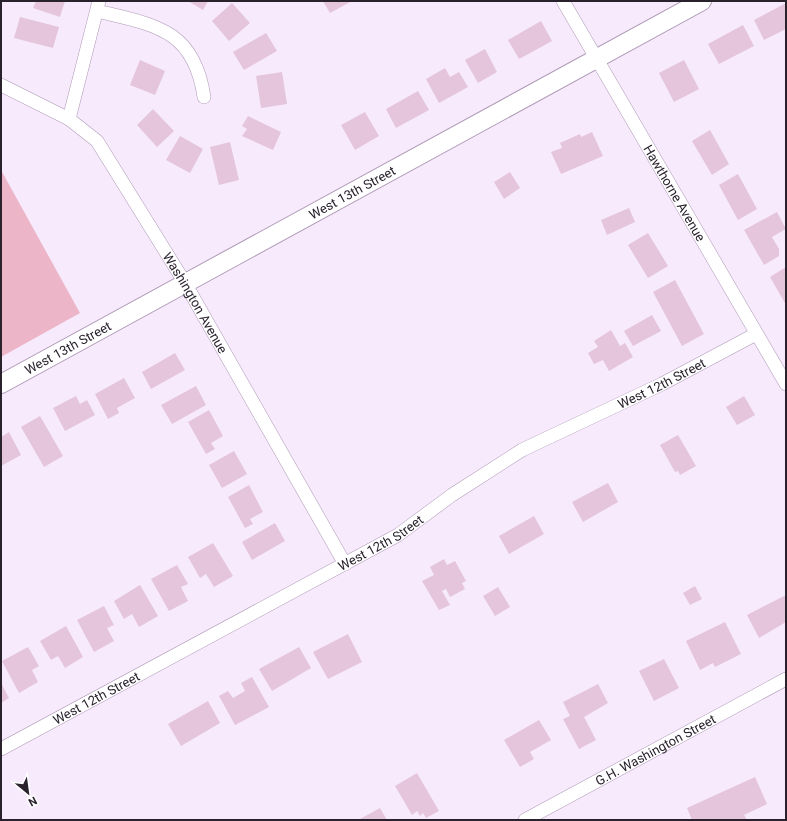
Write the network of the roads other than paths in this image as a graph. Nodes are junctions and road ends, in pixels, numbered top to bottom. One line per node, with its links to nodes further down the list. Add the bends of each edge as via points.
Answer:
1 (564, 1): 4 (street, Hawthorne Avenue)
2 (702, 1): 4 (street, West 13th Street)
3 (98, 6): 6 (street, via 153,26 181,44 194,61 201,77); 7 (street)
4 (596, 59): 8 (street, West 13th Street); 9 (street, Hawthorne Avenue)
5 (1, 85): 7 (street, Washington Avenue)
6 (204, 98)
7 (69, 118): 8 (street, Washington Avenue, via 97,141)
8 (185, 283): 10 (street, West 13th Street); 12 (street, Washington Avenue)
9 (756, 334): 11 (street, Hawthorne Avenue); 12 (street, West 12th Street, via 662,384 522,450 452,495 398,535)
10 (1, 384)
11 (786, 384)
12 (345, 564): 14 (street, West 12th Street)
13 (786, 679): 15 (street, G.H. Washington Street)
14 (1, 749)
15 (525, 820)

